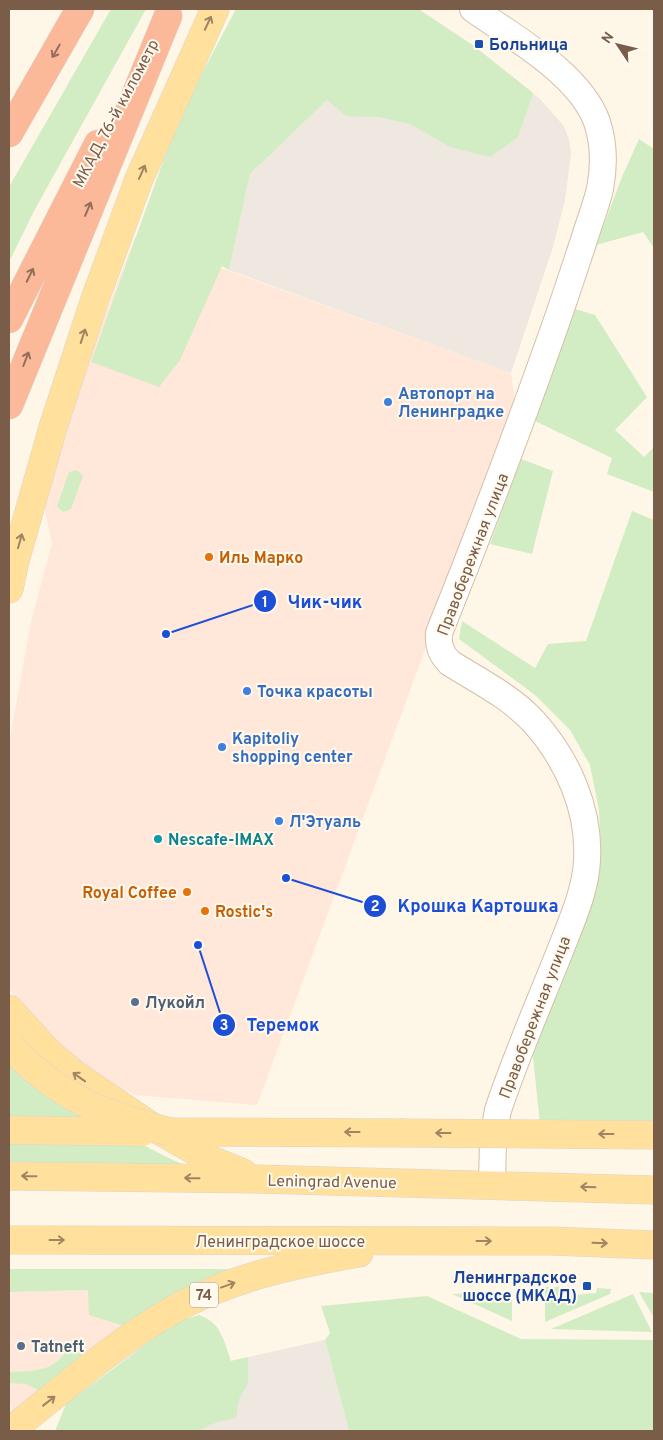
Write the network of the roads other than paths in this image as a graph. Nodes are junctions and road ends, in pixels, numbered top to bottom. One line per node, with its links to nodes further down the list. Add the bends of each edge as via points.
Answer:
1 (80, 9): 5 (highway, one-way to 5)
2 (215, 9): 8 (main road, one-way to 2, via 14,561 54,424 95,299 139,179)
3 (473, 9): 16 (street, Правобережная улица, via 569,81 596,121 603,161 600,190 563,305 438,642 443,656 450,663 507,699 533,721 570,775 585,828 587,861 570,925 498,1110 492,1138)
4 (170, 12): 6 (highway, МКАД, 76-й километр, one-way to 4, via 58,218); 7 (highway, one-way to 4)
5 (9, 133)
6 (9, 319)
7 (9, 405)
8 (9, 589)
9 (9, 1009): 15 (main road, one-way to 9, via 211,1160 108,1097 50,1054)
10 (9, 1044): 12 (main road, bridge, via 34,1070 63,1092 120,1117)
11 (9, 1130): 12 (main road, bridge)
12 (172, 1132): 13 (main road, one-way to 12, bridge)
13 (654, 1135)
14 (9, 1176): 15 (main road, Leningrad Avenue, one-way to 14)
15 (258, 1179): 16 (main road, Leningrad Avenue)
16 (492, 1184): 17 (main road, Leningrad Avenue, one-way to 16)
17 (654, 1190)
18 (9, 1240): 19 (main road, Ленинградское шоссе, one-way to 19)
19 (435, 1241): 20 (main road, Ленинградское шоссе, one-way to 20); 21 (main road, 74, one-way to 19, via 113,1350 171,1311 223,1286 269,1270)
20 (654, 1245)
21 (10, 1431)

